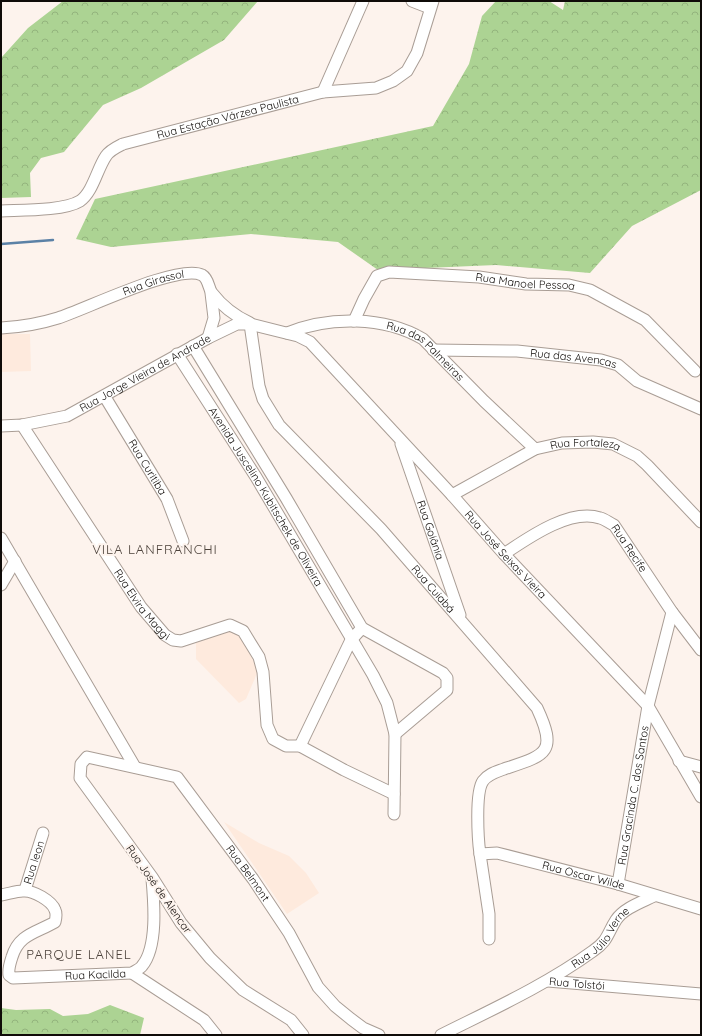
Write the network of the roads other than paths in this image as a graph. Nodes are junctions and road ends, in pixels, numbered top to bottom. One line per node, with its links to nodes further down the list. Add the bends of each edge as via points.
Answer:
1 (363, 1): 4 (street)
2 (412, 1): 3 (street)
3 (432, 5): 4 (street, Rua Estação Várzea Paulista, via 417,53 407,71 393,81 376,88)
4 (323, 92): 5 (street, Rua Estação Várzea Paulista, via 123,144 106,156 87,193 80,201 67,206)
5 (1, 211)
6 (211, 292): 8 (street, Rua Girassol, via 231,313); 9 (street, Rua Girassol, via 202,275 178,275 114,295 60,318 24,327); 11 (street, via 214,318)
7 (354, 321): 10 (street, Rua das Palmeiras, via 317,323); 13 (street, Rua das Palmeiras, via 370,322 411,332 424,339); 15 (street, Rua Manoel Pessoa, via 378,276 389,272 479,277 526,284 569,285 590,290 645,320)
8 (250, 324): 10 (street, Rua Jorge Vieira de Andrade); 11 (street, Rua Jorge Vieira de Andrade, via 237,324); 32 (street, Rua Cuiabá, via 259,386 270,412 290,437 381,529)
9 (1, 328)
10 (287, 333): 20 (street, Rua José Seixas Vieira, via 310,342)
11 (208, 338): 12 (street, Rua Jorge Vieira de Andrade)
12 (193, 346): 14 (street, Rua Jorge Vieira de Andrade); 22 (street, Avenida Juscelino Kubitschek de Oliveira)
13 (433, 350): 17 (street, Rua das Avencas, via 517,351 601,360 618,365 637,381); 21 (street, Rua das Palmeiras)
14 (177, 354): 16 (street, Rua Jorge Vieira de Andrade); 23 (street, Avenida Juscelino Kubitschek de Oliveira)
15 (695, 371)
16 (105, 396): 18 (street, Rua Jorge Vieira de Andrade, via 67,416); 27 (street, Rua Curitiba, via 167,499)
17 (701, 409)
18 (22, 424): 19 (street, Rua Jorge Vieira de Andrade); 38 (street, Rua Elvira Maggi, via 141,607 165,635 181,641 230,625 243,631 259,657 263,672 267,725 274,739 286,746)
19 (1, 426)
20 (400, 440): 24 (street, Rua José Seixas Vieira); 32 (street, Rua Goiânia)
21 (535, 449): 24 (street, Rua Fortaleza); 25 (street, Rua Fortaleza, via 562,443 593,442 613,444 626,449 647,465)
22 (268, 468): 23 (street); 33 (street, Avenida Juscelino Kubitschek de Oliveira)
23 (256, 477): 34 (street, Avenida Juscelino Kubitschek de Oliveira)
24 (452, 495): 28 (street, Rua José Seixas Vieira)
25 (701, 522)
26 (1, 538): 29 (street)
27 (183, 540)
28 (504, 554): 31 (street, Rua Recife, via 553,525 571,518 586,515 600,518 614,525); 36 (street, Rua José Seixas Vieira)
29 (15, 561): 30 (street); 41 (street)
30 (1, 585)
31 (672, 612): 35 (street, Rua Recife); 36 (street, Rua Gracinda C. dos Santos)
32 (462, 621): 47 (street, Rua Cuiabá, via 537,708 545,724 549,741 544,752 533,760 492,773 483,782 479,794)
33 (362, 628): 34 (street); 37 (street, Avenida Juscelino Kubitschek de Oliveira, via 447,678 447,690)
34 (351, 640): 37 (street, Avenida Juscelino Kubitschek de Oliveira, via 373,675 387,704); 38 (street)
35 (701, 650)
36 (648, 706): 40 (street, Rua José Seixas Vieira); 49 (street, Rua Gracinda C. dos Santos)
37 (395, 734): 43 (street, Avenida Juscelino Kubitschek de Oliveira)
38 (300, 746): 43 (street)
39 (87, 756): 41 (street, Rua Belmont); 48 (street, Rua José de Alencar, via 81,764 80,778)
40 (679, 761): 42 (street); 44 (street, Rua José Seixas Vieira)
41 (135, 767): 60 (street, Rua Belmont, via 177,777 182,782 269,903 318,987 351,1019)
42 (701, 767)
43 (394, 794): 45 (street, Avenida Juscelino Kubitschek de Oliveira)
44 (701, 797)
45 (394, 814)
46 (43, 833): 50 (street, Rua leon)
47 (480, 854): 49 (street, Rua Oscar Wilde, via 497,853); 54 (street, via 489,914)
48 (152, 877): 55 (street, Rua Kacilda, via 155,915 149,954 142,966); 59 (street, Rua José de Alencar, via 180,923 210,958 243,990 291,1020)
49 (618, 884): 52 (street, Rua Oscar Wilde)
50 (25, 890): 51 (street); 55 (street, Rua Kacilda, via 49,902 57,915 55,922 24,937 16,946 8,970 9,975 13,978)
51 (1, 895)
52 (654, 896): 53 (street, Rua Oscar Wilde); 56 (street, Rua Júlio Verne, via 625,912 617,920 607,940)
53 (701, 909)
54 (489, 939)
55 (132, 973): 58 (street, via 204,1020)
56 (548, 981): 57 (street, Rua Tolstói); 61 (street, Rua Tolstói)
57 (701, 994)
58 (216, 1035)
59 (303, 1035)
60 (379, 1035)
61 (441, 1035)

